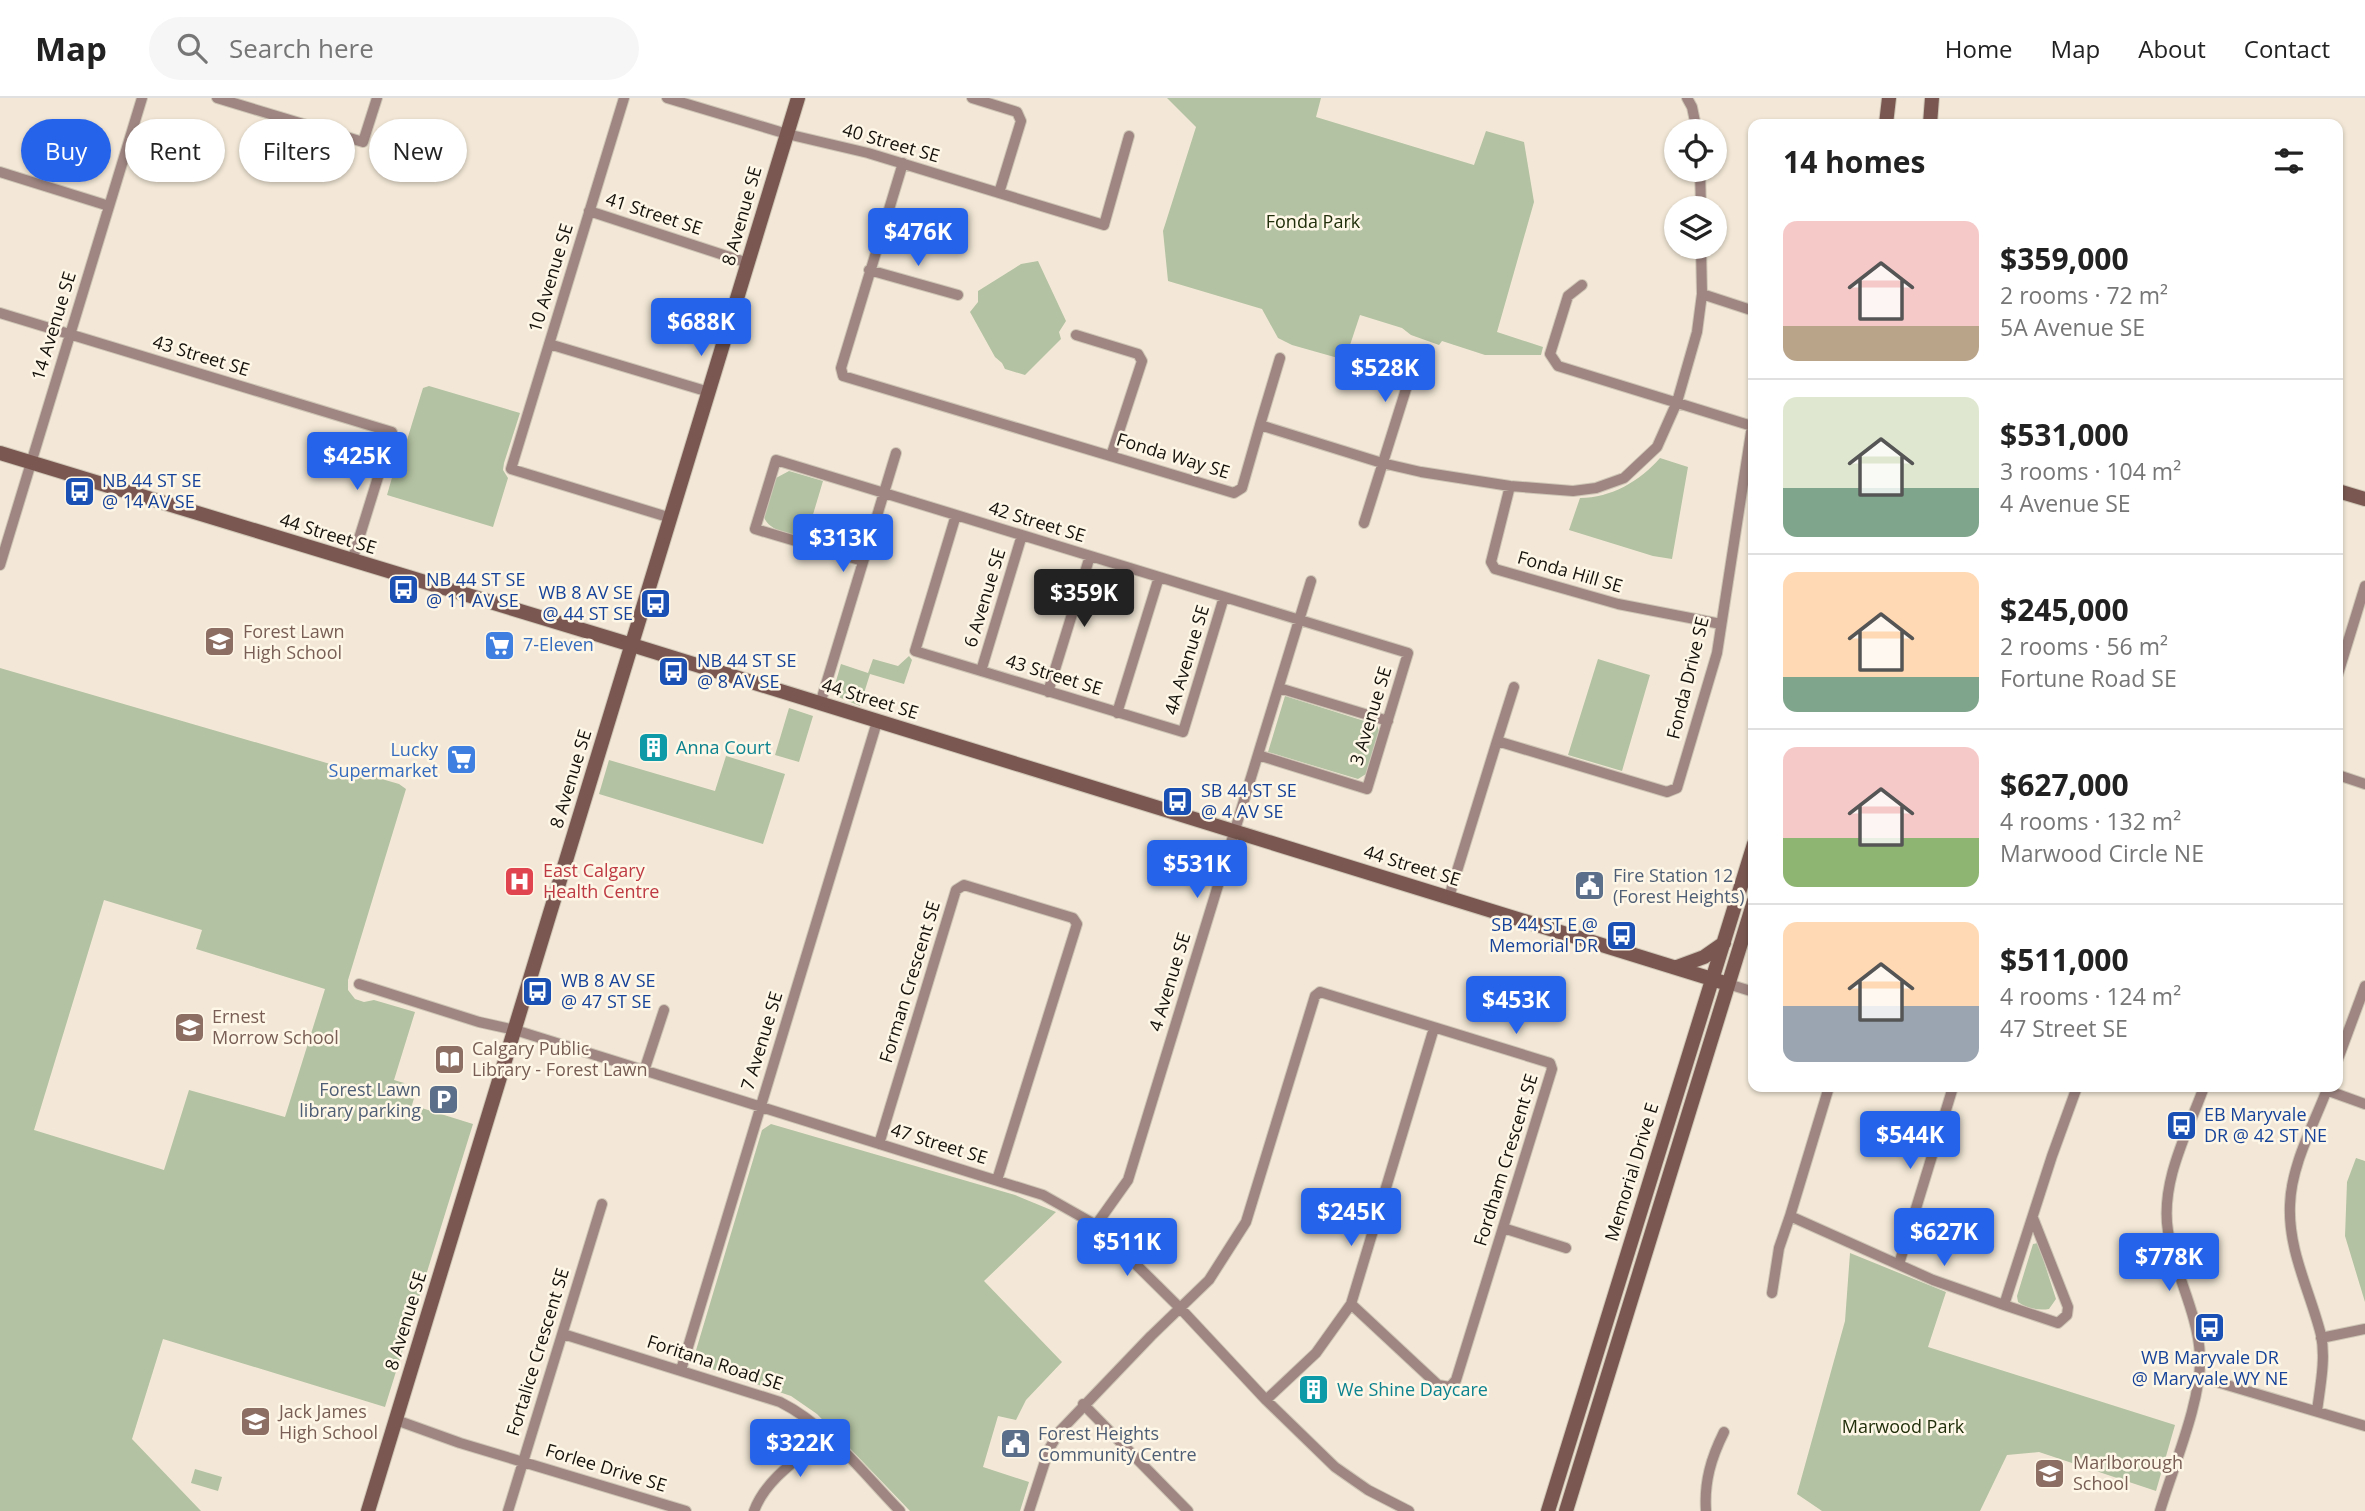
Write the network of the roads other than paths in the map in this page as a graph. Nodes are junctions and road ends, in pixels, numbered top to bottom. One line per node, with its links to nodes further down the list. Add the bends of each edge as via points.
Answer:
1 (142, 98): 19 (street, 14 Avenue SE)
2 (217, 98): 3 (street, via 363,142)
3 (377, 98)
4 (624, 98): 20 (street, 10 Avenue SE)
5 (667, 98): 14 (street, 40 Street SE)
6 (798, 98): 14 (street, 8 Avenue SE)
7 (972, 98): 18 (street, via 1017,112 1021,121)
8 (1687, 98): 11 (street)
9 (1889, 98): 12 (street)
10 (1932, 98): 13 (street)
11 (1694, 119)
12 (1887, 119)
13 (1930, 119)
14 (787, 134): 16 (street, 40 Street SE); 22 (street, 8 Avenue SE)
15 (1129, 136): 18 (street, 40 Street SE, via 1104,225)
16 (902, 163): 18 (street, 40 Street SE); 23 (street, Fonda Way SE)
17 (0, 172): 19 (street)
18 (999, 193)
19 (109, 206): 29 (street, 14 Avenue SE)
20 (589, 211): 22 (street, 41 Street SE); 31 (street, 10 Avenue SE)
21 (1701, 259): 25 (street)
22 (748, 263): 34 (street, 8 Avenue SE)
23 (869, 270): 26 (street); 41 (street, Fonda Way SE, via 841,369 843,376)
24 (1582, 285): 35 (street, via 1568,296 1550,354 1558,366)
25 (1702, 294): 27 (street); 35 (street, via 1697,332)
26 (958, 295)
27 (1748, 309)
28 (0, 313): 29 (street, 43 Street SE)
29 (70, 334): 42 (street, 14 Avenue SE); 53 (street, 43 Street SE, via 392,432)
30 (1076, 335): 41 (street, via 1138,354 1142,361)
31 (549, 344): 34 (street); 49 (street, 10 Avenue SE, via 511,469)
32 (1417, 354): 43 (street)
33 (1280, 358): 36 (street)
34 (709, 392): 49 (street, 8 Avenue SE)
35 (1677, 402): 37 (street, Fonda Drive SE); 44 (street, via 1657,447 1624,478 1573,491)
36 (1260, 425): 41 (street, Fonda Way SE, via 1241,488 1234,493); 43 (street)
37 (1748, 425)
38 (1748, 452): 61 (street, Fonda Drive SE)
39 (0, 453): 42 (street, 44 Street SE)
40 (896, 453): 45 (street)
41 (1111, 456)
42 (31, 463): 53 (street, 44 Street SE); 55 (street, 14 Avenue SE)
43 (1382, 463): 44 (street); 50 (street)
44 (1510, 486): 61 (street, Fonda Hill SE, via 1491,562 1495,569 1618,604)
45 (884, 492): 48 (street, 42 Street SE); 54 (street); 54 (street, 42 Street SE, via 776,460 755,529)
46 (2343, 492): 47 (street)
47 (2365, 499)
48 (956, 515): 51 (street, 42 Street SE); 65 (street, 43 Street SE, via 915,651)
49 (671, 518): 62 (street, 8 Avenue SE)
50 (1364, 523)
51 (1022, 535): 52 (street, 42 Street SE); 65 (street, 6 Avenue SE)
52 (1090, 556): 56 (street, 42 Street SE); 68 (street)
53 (352, 561): 62 (street, 44 Street SE)
54 (863, 561): 69 (street)
55 (0, 565)
56 (1159, 577): 59 (street, 42 Street SE); 70 (street)
57 (1311, 581): 60 (street, 4 Avenue SE)
58 (2365, 586): 63 (street)
59 (1224, 597): 60 (street, 42 Street SE); 73 (street, 4A Avenue SE)
60 (1299, 620): 64 (street, 42 Street SE); 67 (street, 4 Avenue SE)
61 (1721, 624): 74 (street, Fonda Drive SE, via 1717,653 1677,788 1667,792)
62 (632, 645): 69 (street, 44 Street SE); 91 (street, 8 Avenue SE)
63 (2343, 647)
64 (1408, 653): 72 (street, 3 Avenue SE)
65 (981, 671): 68 (street, 43 Street SE)
66 (1514, 687): 74 (street)
67 (1279, 688): 72 (street); 75 (street, 4 Avenue SE)
68 (1048, 692): 70 (street, 43 Street SE)
69 (820, 704): 71 (street, 44 Street SE)
70 (1117, 713): 73 (street, 43 Street SE)
71 (877, 722): 78 (street, 44 Street SE); 101 (street, 7 Avenue SE)
72 (1388, 722): 75 (street, 3 Avenue SE, via 1367,789)
73 (1183, 732)
74 (1497, 741): 80 (street)
75 (1258, 755): 78 (street, 4 Avenue SE)
76 (2343, 776): 77 (street)
77 (2365, 783)
78 (1235, 831): 80 (street, 44 Street SE); 107 (street, 4 Avenue SE, via 1128,1180)
79 (1748, 864): 82 (street, Memorial Drive E)
80 (1449, 897): 83 (street, 44 Street SE)
81 (1748, 920): 86 (street, Memorial Drive E)
82 (1724, 943): 83 (street); 84 (street, Memorial Drive E)
83 (1677, 967): 84 (street, 44 Street SE)
84 (1712, 979): 86 (street, 44 Street SE); 136 (street, Memorial Drive E)
85 (359, 984): 91 (street, 47 Street SE)
86 (1728, 984): 88 (street); 137 (street, Memorial Drive E)
87 (2365, 986): 92 (street)
88 (1748, 990)
89 (664, 1010): 93 (street)
90 (1434, 1028): 108 (street, Fordham Crescent SE, via 1550,1063 1552,1069); 112 (street); 114 (street, Fordham Crescent SE, via 1320,992 1315,996 1246,1222 1209,1280)
91 (514, 1030): 93 (street, 47 Street SE); 123 (street, 8 Avenue SE)
92 (2343, 1045)
93 (644, 1071): 101 (street, 47 Street SE)
94 (1827, 1092): 105 (street)
95 (1951, 1092): 110 (street)
96 (2075, 1092): 106 (street)
97 (2202, 1092): 119 (street, via 2172,1175 2166,1209 2168,1233 2198,1335)
98 (2326, 1092): 117 (street, via 2295,1175 2290,1203 2291,1240)
99 (2335, 1092): 100 (street)
100 (2365, 1104)
101 (760, 1107): 102 (street, 47 Street SE); 118 (street, 7 Avenue SE)
102 (879, 1144): 103 (street, 47 Street SE); 103 (street, Forman Crescent SE, via 956,890 964,886 1073,918 1077,925)
103 (997, 1180): 107 (street, 47 Street SE, via 1043,1195)
104 (602, 1204): 116 (street, Fortalice Crescent SE)
105 (1790, 1216): 110 (street); 111 (street)
106 (2033, 1218): 113 (street); 113 (street, via 2068,1307 2067,1315 2058,1323)
107 (1096, 1225): 114 (street, 47 Street SE)
108 (1503, 1228): 109 (street); 112 (street, Fordham Crescent SE, via 1450,1387 1438,1385)
109 (1566, 1248)
110 (1899, 1264): 113 (street)
111 (1772, 1293)
112 (1351, 1304): 120 (street, via 1316,1353)
113 (2004, 1305)
114 (1181, 1309): 120 (street, 47 Street SE); 121 (street)
115 (2365, 1329): 117 (street)
116 (562, 1334): 118 (street, Foritana Road SE); 127 (street, Fortalice Crescent SE)
117 (2321, 1338): 122 (street)
118 (681, 1370): 126 (street, Foritana Road SE, via 780,1402 802,1413)
119 (2200, 1377): 122 (street); 139 (street)
120 (1266, 1400): 135 (street, 47 Street SE, via 1335,1467)
121 (1083, 1404): 133 (street, via 1049,1449); 134 (street)
122 (2317, 1411): 124 (street)
123 (396, 1420): 127 (street, Forlee Drive SE); 128 (street, 8 Avenue SE)
124 (2365, 1426)
125 (1724, 1432): 138 (street, via 1712,1456)
126 (827, 1435): 131 (street, via 775,1479); 132 (street, Foritana Road SE)
127 (523, 1461): 129 (street, Fortalice Crescent SE); 130 (street, Forlee Drive SE)
128 (369, 1511)
129 (508, 1511)
130 (686, 1511)
131 (754, 1511)
132 (901, 1511)
133 (1028, 1511)
134 (1188, 1511)
135 (1409, 1511)
136 (1548, 1511)
137 (1566, 1511)
138 (1706, 1511)
139 (2160, 1511)

